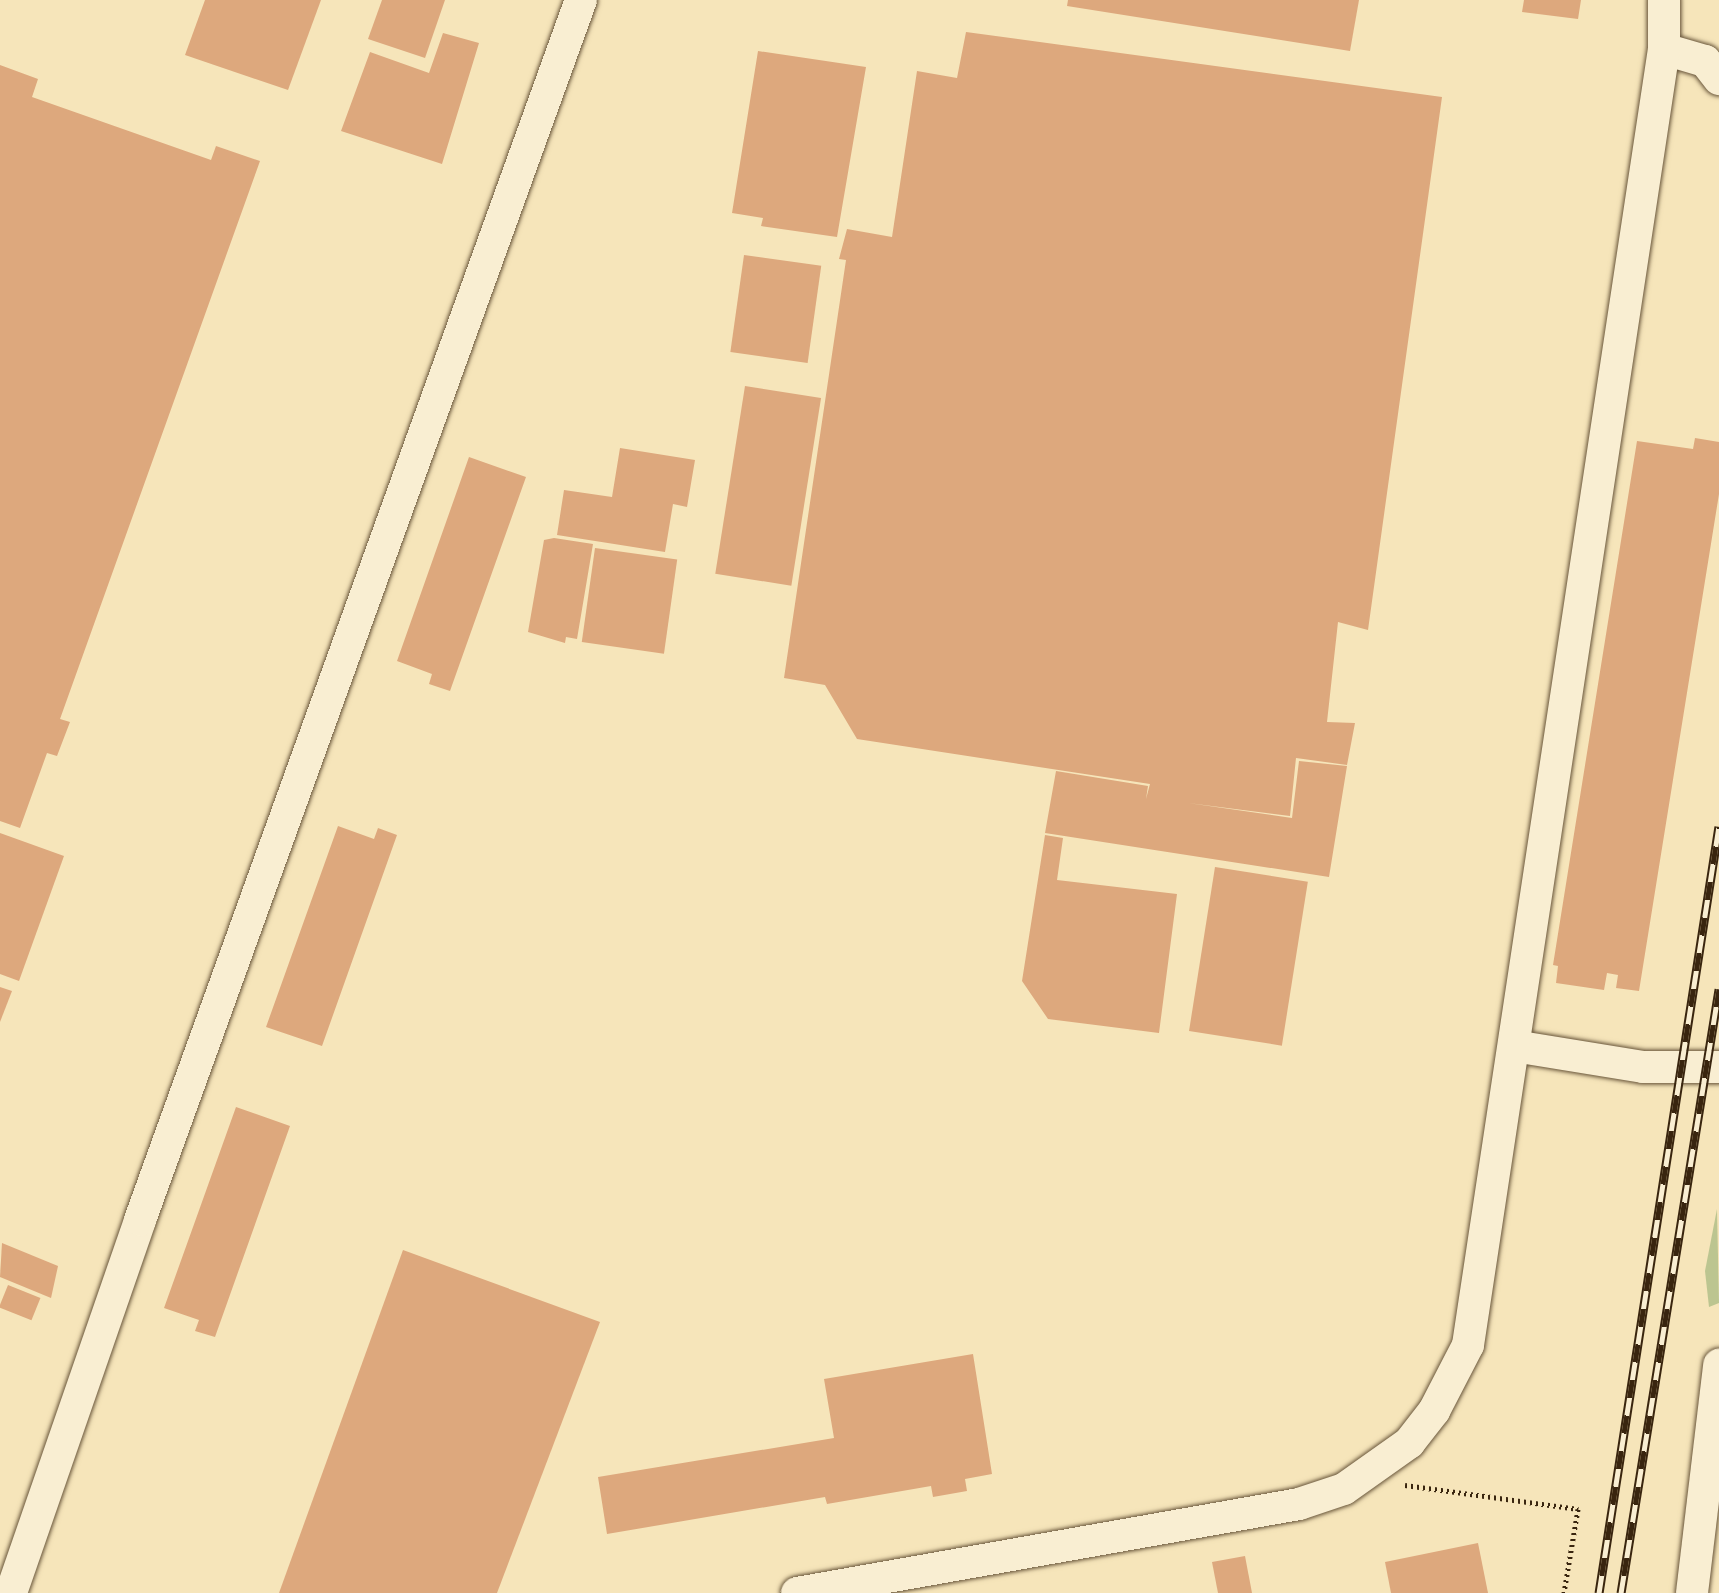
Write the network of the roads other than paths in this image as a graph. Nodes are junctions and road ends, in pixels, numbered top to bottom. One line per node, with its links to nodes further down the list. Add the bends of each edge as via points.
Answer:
1 (581, 0): 9 (street, via 134,1235)
2 (1664, 0): 3 (street)
3 (1664, 49): 4 (street, via 1705,61); 5 (street)
4 (1719, 79)
5 (1514, 1046): 6 (street, via 1643,1067); 10 (street, via 1468,1345 1434,1411 1409,1443 1344,1489 1299,1504)
6 (1719, 1067)
7 (1719, 1365): 8 (street)
8 (1702, 1585)
9 (11, 1593)
10 (797, 1593)

